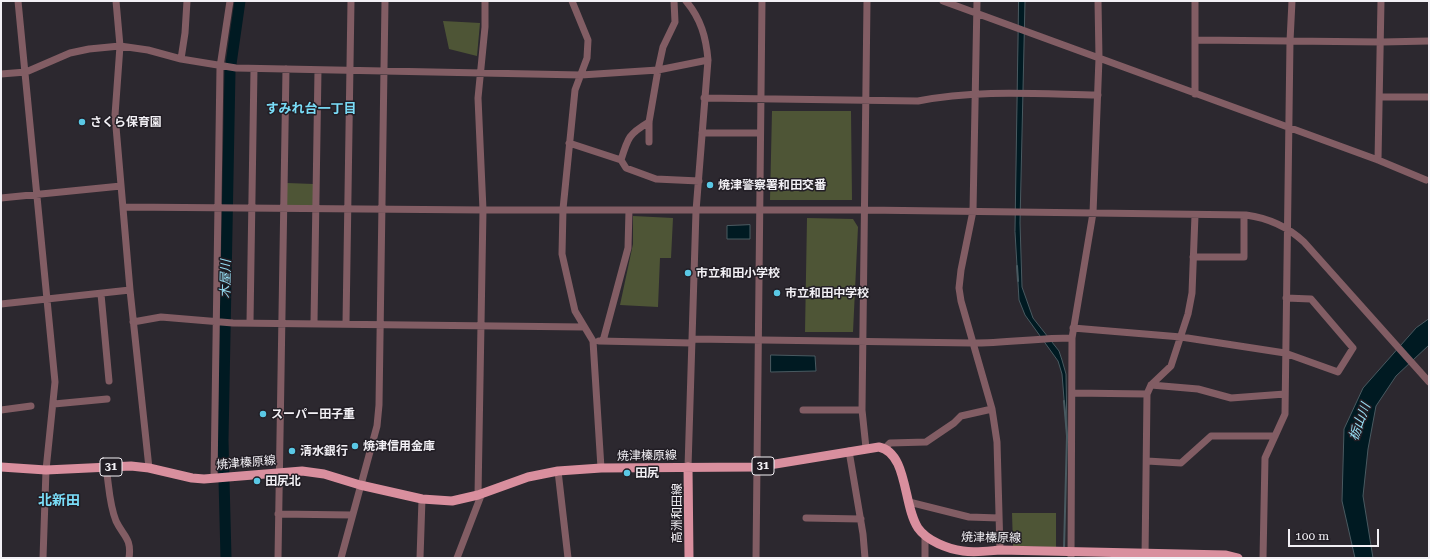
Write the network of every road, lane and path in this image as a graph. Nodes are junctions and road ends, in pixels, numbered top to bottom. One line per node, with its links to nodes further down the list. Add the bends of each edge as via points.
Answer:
1 (18, 1): 35 (street)
2 (116, 1): 24 (street)
3 (187, 1): 26 (street)
4 (230, 1): 28 (street)
5 (351, 1): 32 (street)
6 (385, 1): 34 (street)
7 (485, 1): 36 (street)
8 (572, 1): 38 (street, via 588,40 587,58)
9 (674, 1): 33 (street, via 675,22 664,47)
10 (686, 1): 27 (street, via 701,22)
11 (762, 1): 45 (street)
12 (867, 1): 46 (street)
13 (943, 1): 19 (street)
14 (976, 1): 19 (street)
15 (1098, 1): 25 (street)
16 (1196, 1): 20 (street)
17 (1292, 1): 21 (street)
18 (1381, 1): 23 (street)
19 (976, 14): 25 (street); 39 (street)
20 (1196, 40): 21 (street); 40 (street)
21 (1290, 41): 23 (street); 48 (street)
22 (1429, 41): 23 (street)
23 (1382, 42): 42 (street)
24 (120, 46): 26 (street); 35 (street, via 70,54); 57 (street, via 115,115)
25 (1099, 58): 40 (street); 41 (street)
26 (181, 59): 28 (street)
27 (708, 60): 33 (street); 44 (street)
28 (220, 67): 29 (street); 61 (street)
29 (254, 69): 30 (street); 62 (street)
30 (286, 69): 31 (street); 63 (street)
31 (318, 70): 32 (street); 64 (street)
32 (350, 70): 34 (street); 65 (street)
33 (658, 70): 38 (street); 47 (street)
34 (384, 71): 36 (street); 67 (street)
35 (26, 72): 37 (street); 58 (street)
36 (480, 73): 38 (street); 68 (street, via 478,98)
37 (1, 74)
38 (581, 75): 52 (street, via 575,90)
39 (974, 94): 41 (street); 46 (street, via 918,101); 73 (street)
40 (1195, 94): 48 (street)
41 (1098, 95): 74 (street)
42 (1381, 96): 43 (street); 54 (street)
43 (1429, 97)
44 (704, 98): 45 (street); 49 (street)
45 (760, 99): 46 (street); 50 (street)
46 (867, 101): 71 (street)
47 (649, 122): 51 (street); 53 (street, via 633,131)
48 (1289, 129): 54 (street); 77 (street)
49 (702, 133): 50 (street); 55 (street)
50 (760, 133): 66 (street)
51 (650, 142)
52 (569, 143): 53 (street); 69 (street)
53 (621, 160): 55 (street, via 626,168 656,179)
54 (1378, 160): 56 (street)
55 (699, 180): 72 (street)
56 (1426, 180)
57 (121, 186): 58 (street); 60 (street)
58 (38, 195): 59 (street); 82 (street)
59 (1, 198)
60 (124, 207): 61 (street); 79 (street)
61 (217, 207): 62 (street); 84 (street)
62 (252, 207): 63 (street); 86 (street)
63 (284, 208): 64 (street); 87 (street)
64 (316, 208): 65 (street); 88 (street)
65 (348, 209): 67 (street); 89 (street)
66 (759, 209): 71 (street); 72 (street); 99 (street)
67 (382, 210): 68 (street); 90 (street)
68 (483, 210): 69 (street); 91 (street)
69 (563, 210): 70 (street); 92 (street, via 562,254 575,311)
70 (629, 210): 72 (street); 97 (street, via 628,248)
71 (864, 210): 73 (street); 100 (street)
72 (696, 211): 98 (street)
73 (973, 211): 74 (street); 101 (street, via 959,288)
74 (1093, 213): 75 (street); 93 (street)
75 (1195, 214): 76 (street); 78 (street)
76 (1244, 215): 77 (street, via 1261,217); 78 (street, via 1244,257)
77 (1288, 230): 81 (street); 104 (street, via 1304,242)
78 (1193, 257): 94 (street, via 1192,293)
79 (130, 290): 80 (street); 85 (street)
80 (101, 294): 82 (street); 103 (street)
81 (1286, 298): 102 (street); 102 (street, via 1311,299 1353,348 1338,372)
82 (48, 299): 83 (street); 110 (street, via 55,382)
83 (1, 304)
84 (220, 321): 85 (street, via 162,317); 86 (street); 130 (street)
85 (133, 322): 125 (street)
86 (250, 322): 87 (street)
87 (280, 323): 88 (street); 129 (street)
88 (314, 323): 89 (street)
89 (346, 323): 90 (street)
90 (380, 324): 91 (street); 131 (street, via 380,405 377,426)
91 (481, 326): 92 (street); 132 (street)
92 (584, 327): 96 (street)
93 (1073, 328): 94 (street); 95 (street)
94 (1181, 337): 102 (street); 105 (street, via 1172,366)
95 (1072, 338): 101 (street); 106 (street)
96 (593, 341): 97 (street); 126 (street)
97 (603, 341): 98 (street)
98 (692, 341): 99 (street); 122 (street)
99 (758, 341): 100 (street); 123 (street)
100 (864, 342): 101 (street); 115 (street)
101 (972, 343): 112 (street)
102 (1285, 353): 108 (street)
103 (108, 381)
104 (1429, 382)
105 (1152, 385): 107 (street); 108 (street, via 1198,389 1232,398)
106 (1073, 393): 107 (street); 142 (street)
107 (1147, 394): 120 (street)
108 (1285, 394): 116 (street, via 1285,414)
109 (107, 399): 110 (street)
110 (54, 404): 127 (street)
111 (31, 406): 113 (street)
112 (992, 409): 118 (street, via 961,416 926,442 890,443); 138 (street, via 997,442)
113 (1, 410)
114 (803, 410): 115 (street)
115 (862, 410): 117 (street)
116 (1275, 436): 120 (street, via 1211,436 1181,463); 157 (street, via 1265,458)
117 (866, 448): 118 (main road, 焼津榛原線 / 31); 119 (main road, 焼津榛原線 / 31)
118 (885, 448): 134 (main road, via 893,455 900,470)
119 (849, 451): 123 (main road, 焼津榛原線 / 31); 139 (street)
120 (1146, 461): 143 (street)
121 (1, 467): 127 (main road, 焼津榛原線 / 31)
122 (688, 467): 123 (main road, 焼津榛原線 / 31); 126 (main road, 焼津榛原線 / 31); 152 (main road, 高洲和田線)
123 (757, 467): 153 (street)
124 (106, 468): 125 (main road, 焼津榛原線 / 31); 127 (main road, 焼津榛原線 / 31); 146 (street, via 111,505 116,521 129,541)
125 (149, 468): 130 (main road, 焼津榛原線 / 31, via 192,478)
126 (601, 468): 128 (main road, 焼津榛原線 / 31)
127 (46, 470): 145 (street)
128 (558, 471): 132 (main road, 焼津榛原線 / 31, via 528,477); 151 (street)
129 (279, 472): 130 (main road, 焼津榛原線 / 31); 131 (main road, 焼津榛原線 / 31, via 302,471 324,474); 135 (street)
130 (217, 478)
131 (360, 485): 133 (main road, 焼津榛原線 / 31); 136 (street)
132 (480, 494): 133 (main road, 焼津榛原線 / 31, via 452,501); 150 (street)
133 (422, 500): 149 (street)
134 (909, 502): 138 (street, via 969,517); 140 (main road, via 912,516)
135 (278, 514): 136 (street); 147 (street)
136 (352, 515): 148 (street)
137 (806, 518): 139 (street)
138 (999, 518): 141 (street)
139 (861, 519): 154 (street)
140 (925, 536): 141 (main road, 焼津榛原線, via 953,549); 155 (street)
141 (1005, 553): 142 (main road, 焼津榛原線)
142 (1071, 555): 143 (main road, 焼津榛原線)
143 (1146, 555): 144 (main road, 焼津榛原線)
144 (1226, 556): 156 (main road, 焼津榛原線)
145 (43, 558)
146 (129, 558)
147 (278, 558)
148 (341, 558)
149 (420, 558)
150 (457, 558)
151 (568, 558)
152 (689, 558)
153 (756, 558)
154 (865, 558)
155 (925, 558)
156 (1238, 558)
157 (1263, 558)

